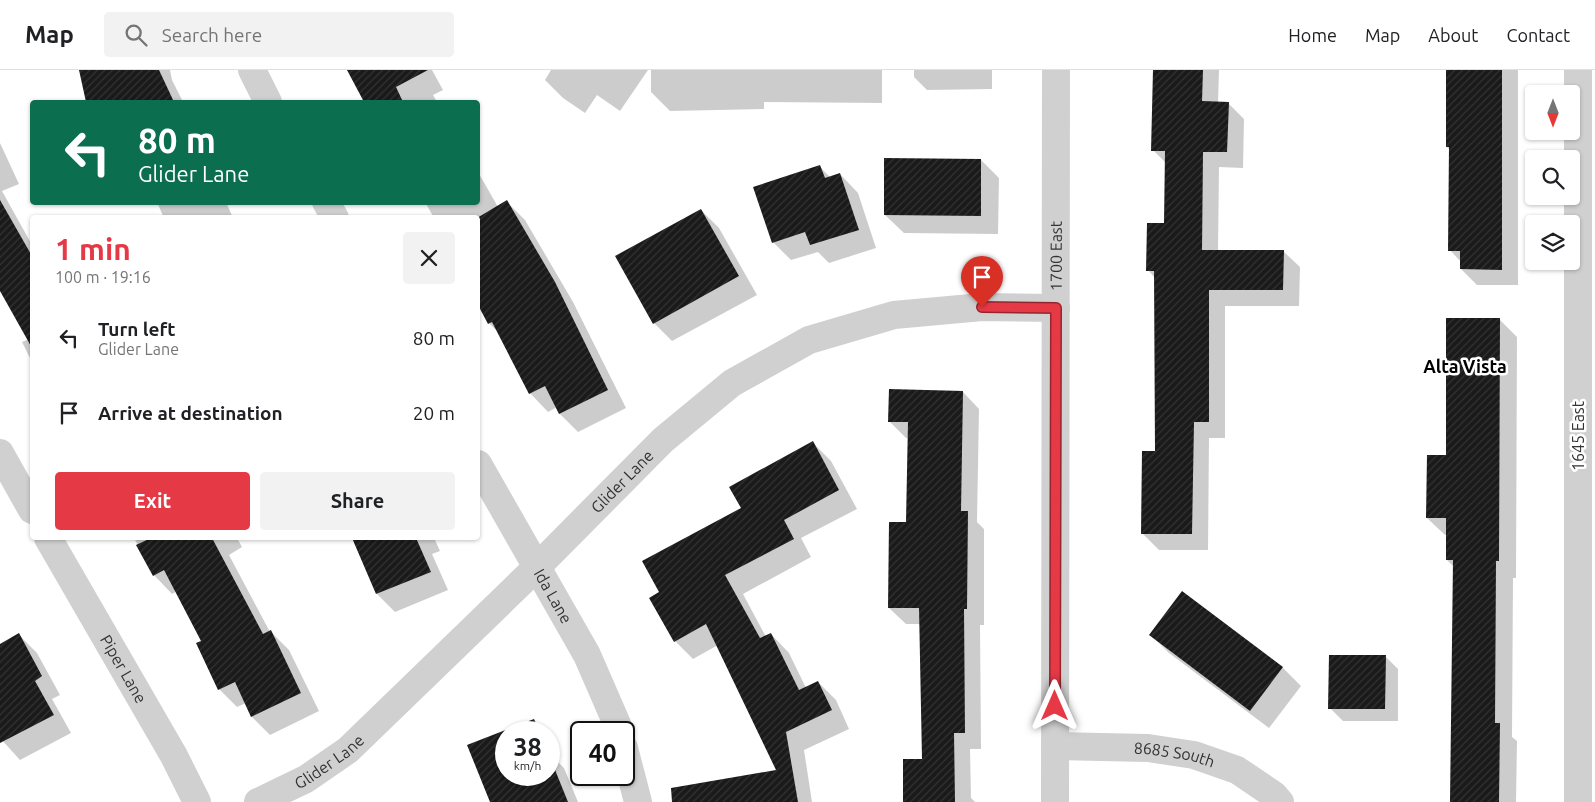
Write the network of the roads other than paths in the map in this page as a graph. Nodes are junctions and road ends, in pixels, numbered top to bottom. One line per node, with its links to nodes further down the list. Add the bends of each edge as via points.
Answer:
1 (252, 70): 4 (street)
2 (1056, 70): 5 (street, 1700 East)
3 (1578, 70): 19 (street, 1645 East)
4 (267, 100)
5 (1056, 308): 10 (street, Glider Lane, via 982,307 894,315 808,340 732,383 663,440); 12 (street, 1700 East)
6 (0, 453): 8 (street)
7 (480, 467): 10 (street, Ida Lane)
8 (30, 506)
9 (49, 540): 14 (street, Piper Lane)
10 (537, 567): 11 (street, Ida Lane, via 586,655); 15 (street, Glider Lane, via 348,750 306,778)
11 (616, 721)
12 (1055, 746): 17 (street, 1700 East); 18 (street, 8685 South, via 1148,748 1194,755 1237,770)
13 (634, 786): 16 (street)
14 (197, 802)
15 (258, 802)
16 (638, 802)
17 (1055, 802)
18 (1280, 802)
19 (1578, 802)

